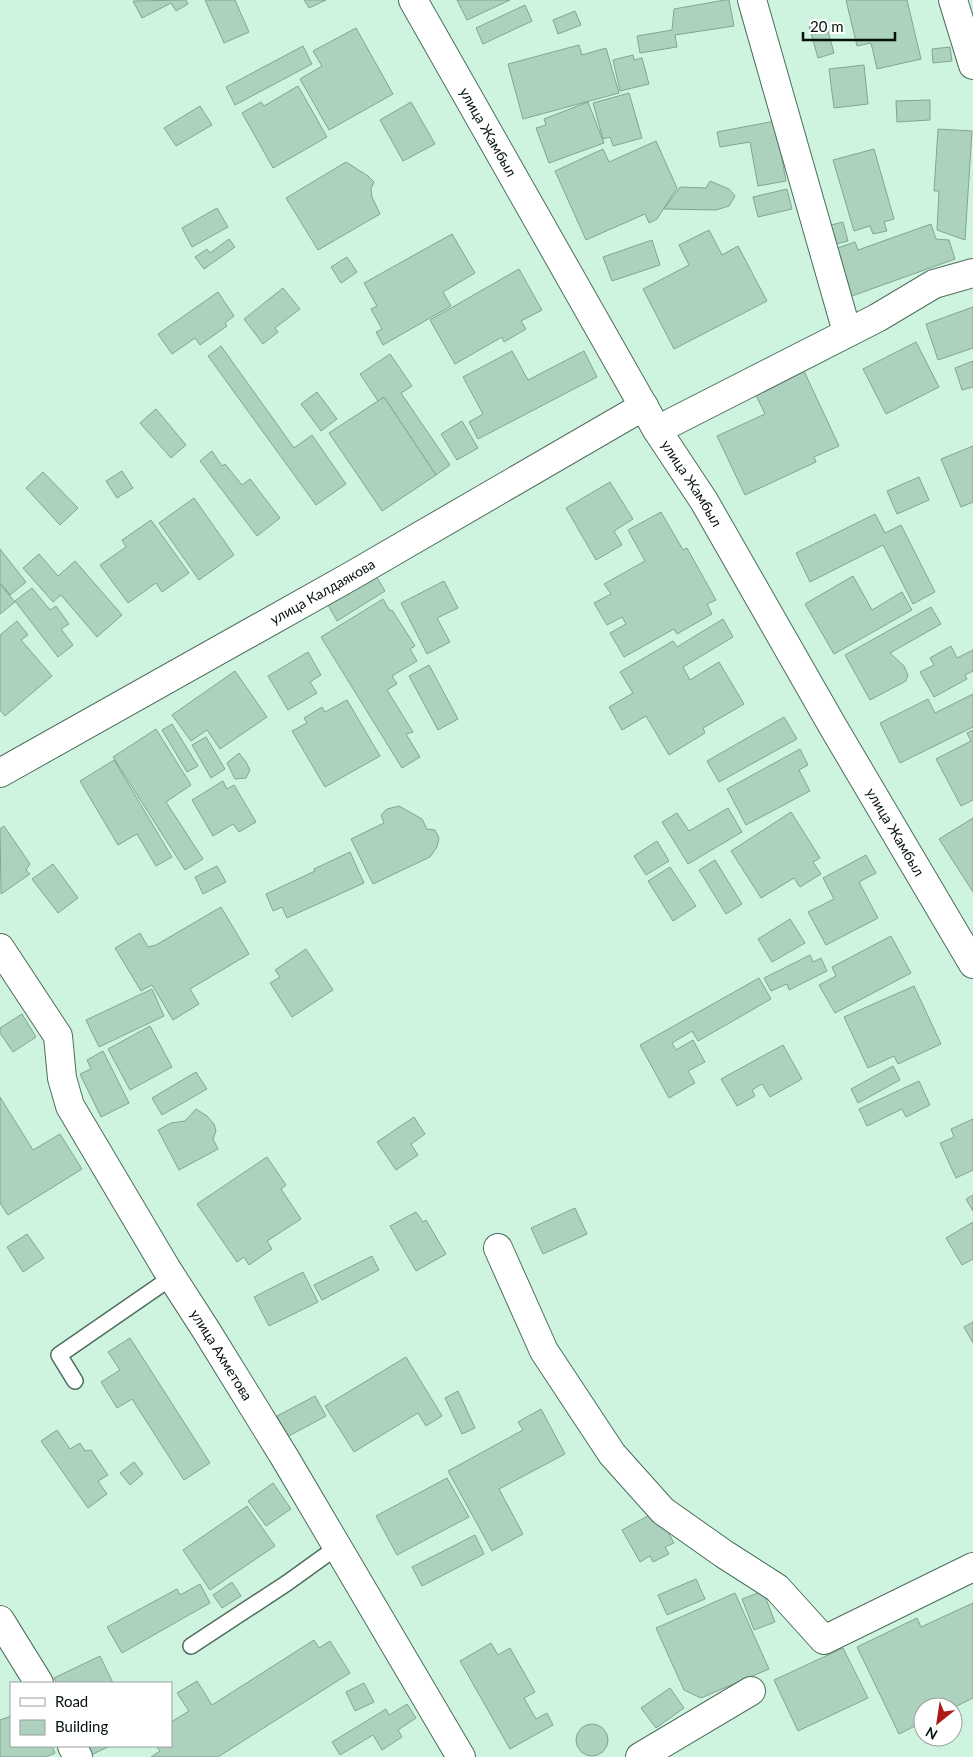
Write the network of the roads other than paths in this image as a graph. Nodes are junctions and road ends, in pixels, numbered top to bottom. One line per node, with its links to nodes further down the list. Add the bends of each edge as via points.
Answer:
1 (412, 0): 7 (street, улица Жамбыл)
2 (752, 0): 6 (street)
3 (954, 0): 4 (street)
4 (973, 65)
5 (973, 273): 6 (street, via 934,284)
6 (847, 332): 8 (street)
7 (644, 406): 8 (street, улица Жамбыл); 9 (street, улица Калдаякова, via 351,576)
8 (657, 430): 11 (street, улица Жамбыл, via 704,501)
9 (0, 773)
10 (0, 948): 13 (street, улица Ахметова, via 58,1036 62,1078 70,1106)
11 (973, 964)
12 (498, 1248): 16 (street, via 544,1351 612,1454 663,1510 777,1588 824,1640)
13 (172, 1277): 14 (lane, via 59,1355); 15 (street, улица Ахметова)
14 (75, 1381)
15 (337, 1546): 18 (lane); 21 (street, улица Ахметова)
16 (973, 1567)
17 (0, 1620): 19 (street)
18 (191, 1646)
19 (38, 1682)
20 (751, 1691): 22 (street)
21 (461, 1757)
22 (640, 1757)

